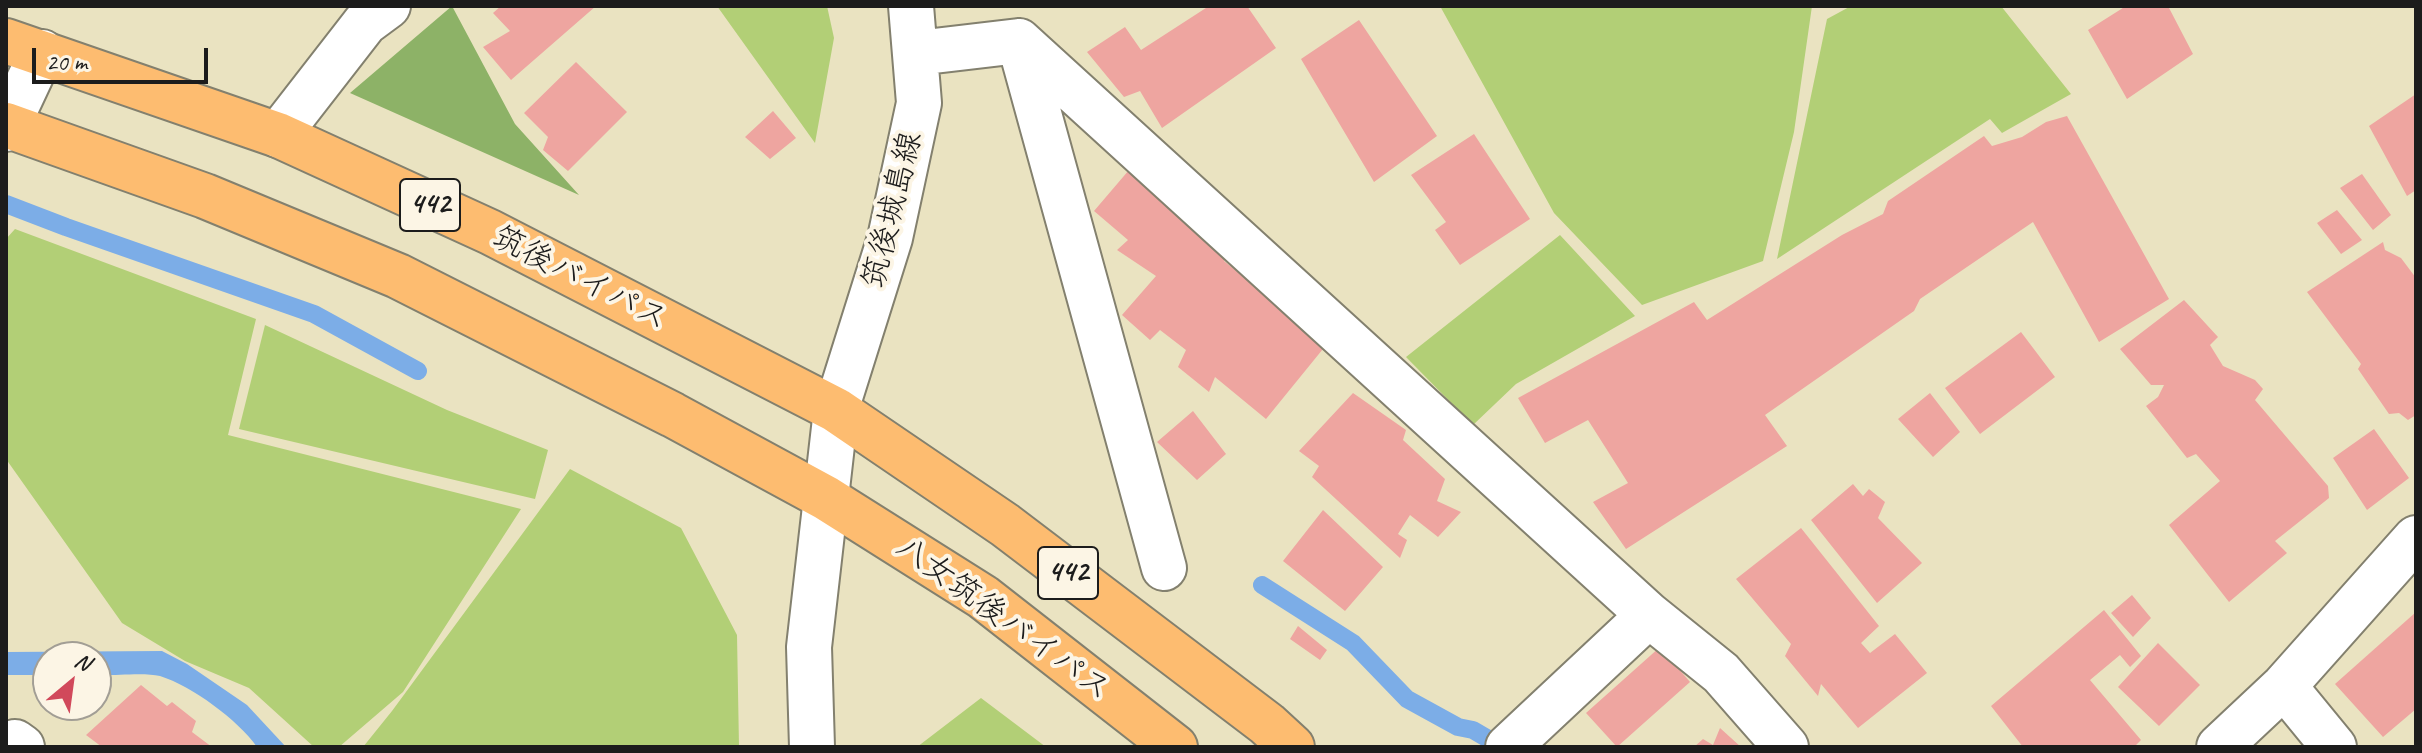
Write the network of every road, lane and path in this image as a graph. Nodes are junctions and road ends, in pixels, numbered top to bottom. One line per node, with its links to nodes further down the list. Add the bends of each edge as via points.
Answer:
1 (911, 6): 5 (street, 筑後城島線)
2 (368, 12): 7 (street)
3 (1019, 41): 5 (street); 11 (street); 12 (street)
4 (24, 46): 6 (street); 7 (highway, 筑後バイパス / 442)
5 (917, 53): 8 (street, 筑後城島線, via 919,103 890,238)
6 (7, 126): 9 (highway, 442, via 205,196 398,276 587,369)
7 (278, 135): 8 (highway, 筑後バイパス / 442, via 490,232)
8 (836, 410): 9 (street, 筑後城島線); 16 (highway, 442, via 1005,525)
9 (826, 498): 14 (street, 筑後城島線, via 809,647); 15 (highway, 八女筑後バイパス / 442, via 983,597)
10 (2416, 538): 13 (street)
11 (1164, 568)
12 (1649, 615): 17 (street); 18 (street, via 1721,673)
13 (2284, 686): 19 (street); 20 (street)
14 (812, 747)
15 (1175, 747)
16 (1292, 747)
17 (1508, 747)
18 (1786, 747)
19 (2219, 747)
20 (2334, 747)

